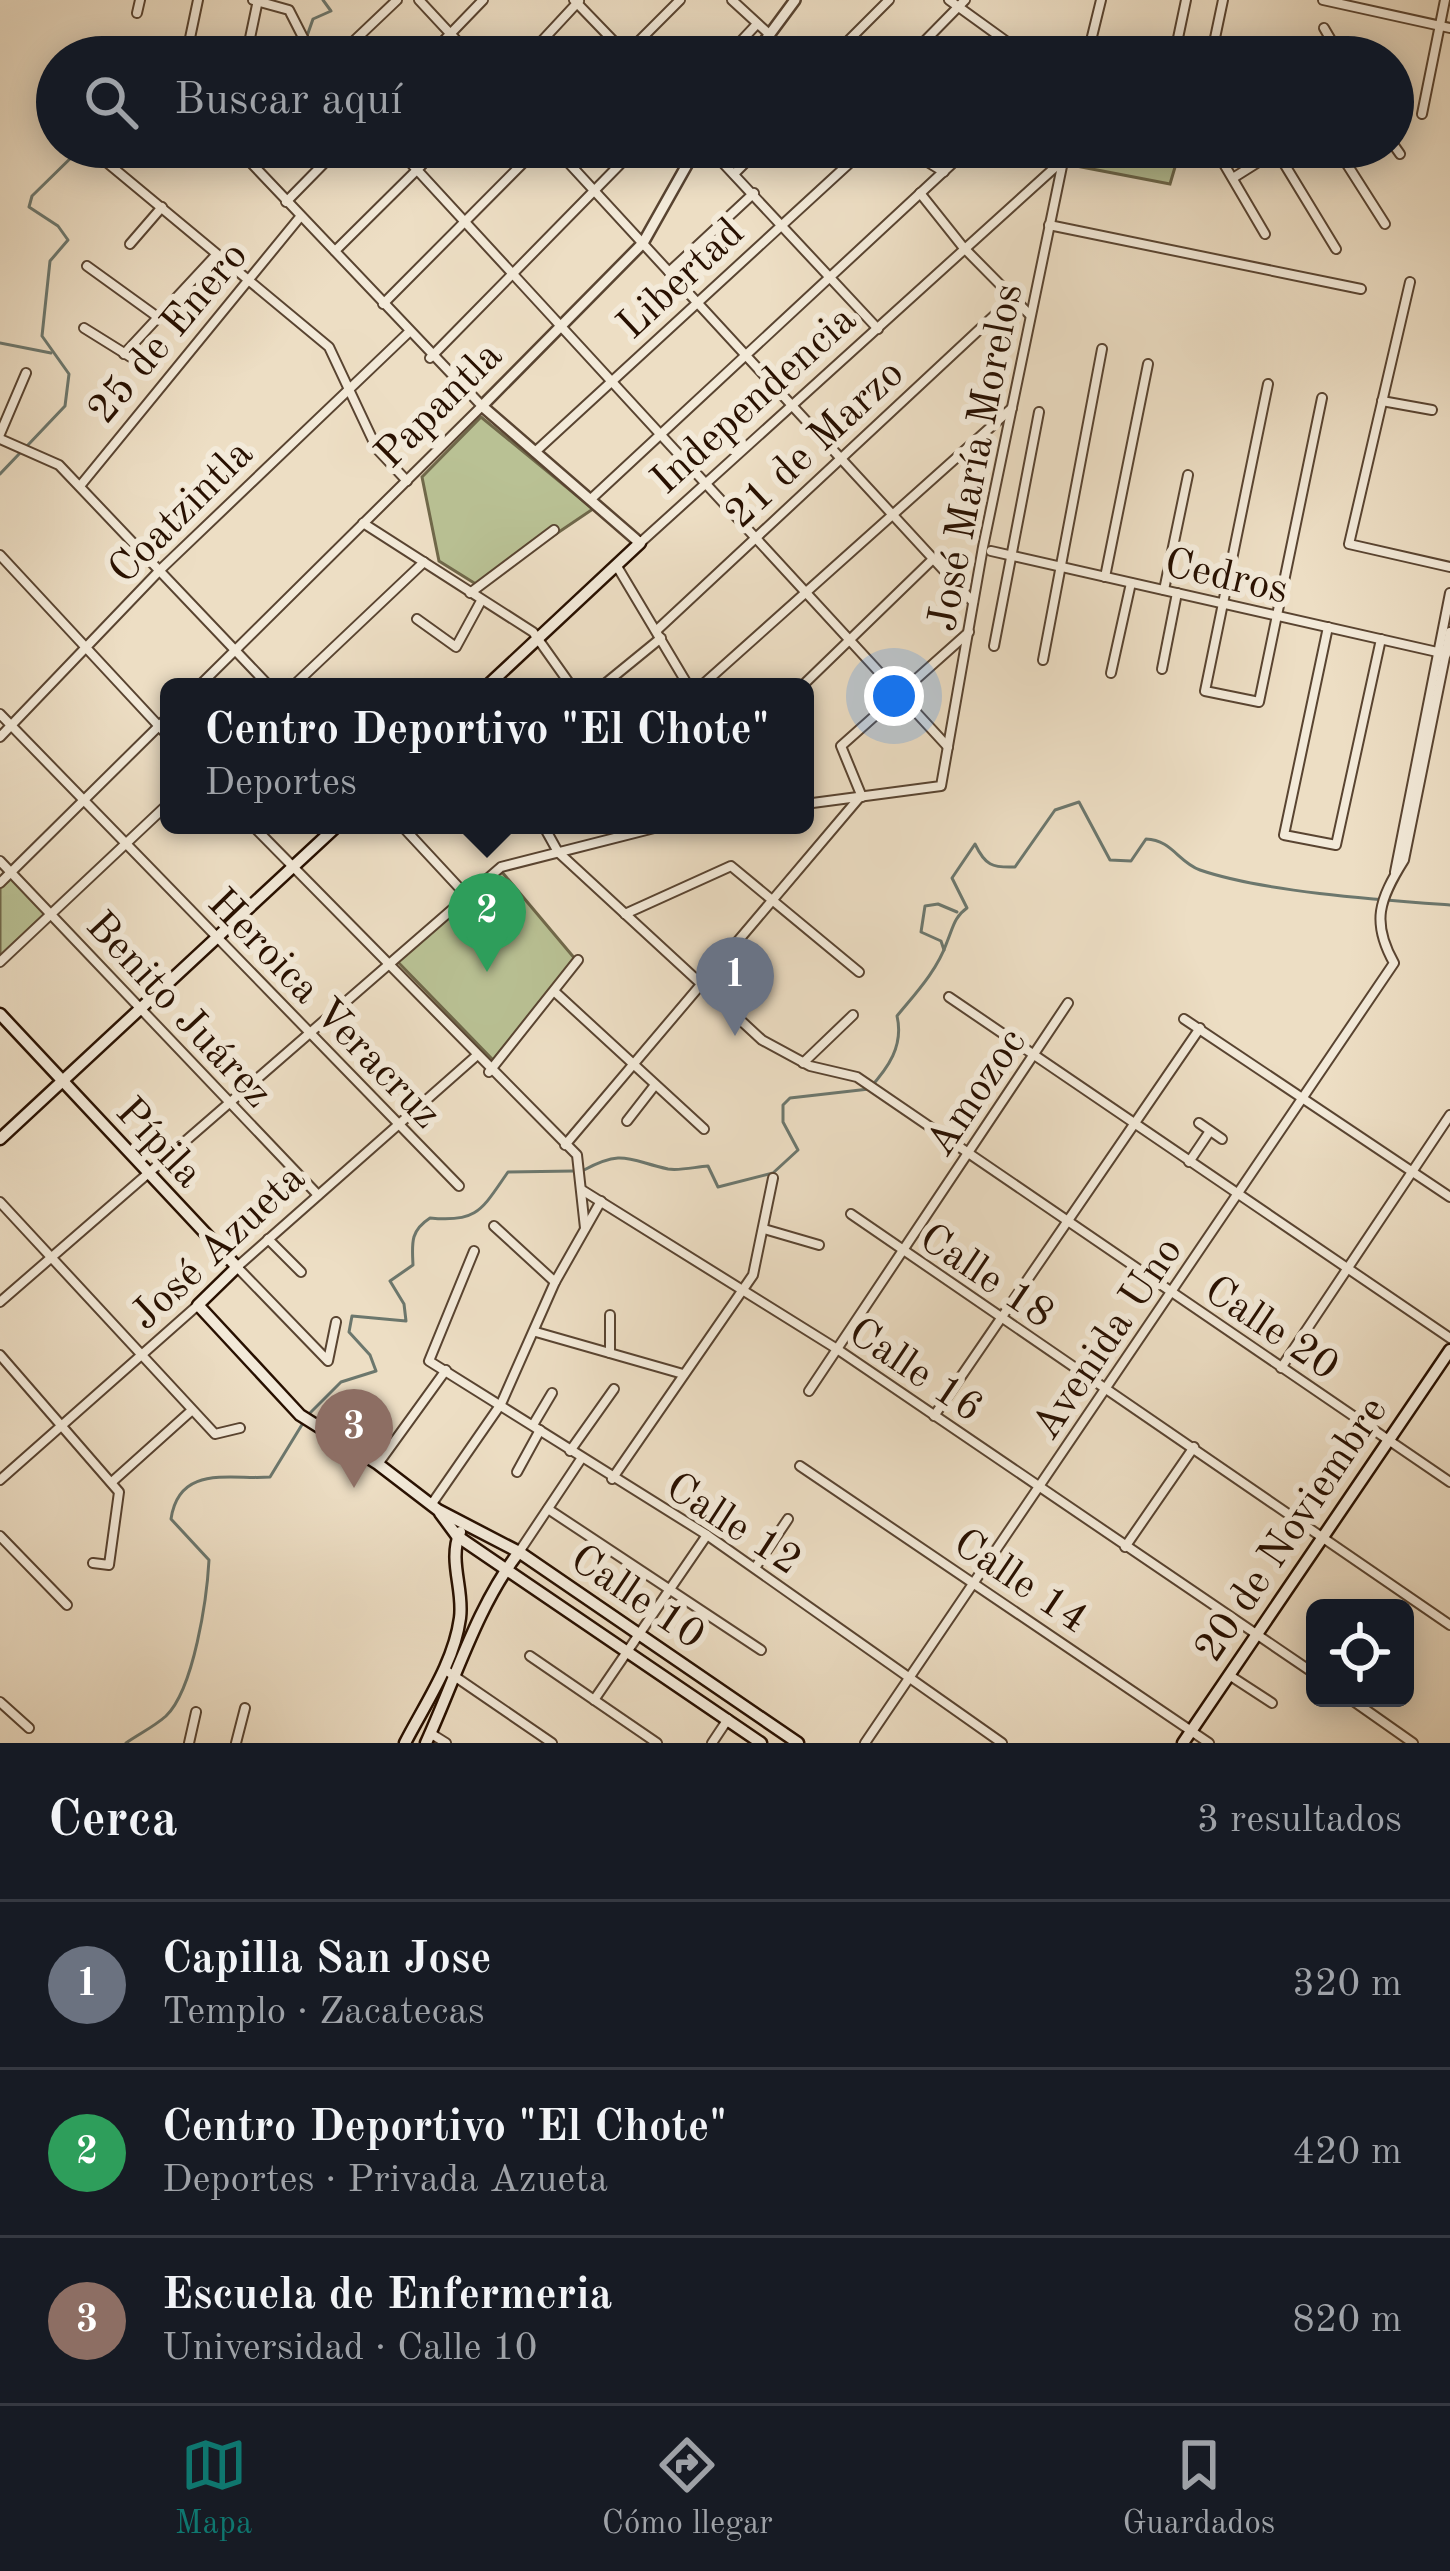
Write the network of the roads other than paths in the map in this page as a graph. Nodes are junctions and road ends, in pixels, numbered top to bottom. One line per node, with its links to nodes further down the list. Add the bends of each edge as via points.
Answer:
1 (140, 0): 20 (street)
2 (198, 0): 25 (street)
3 (256, 0): 26 (street); 27 (street, via 289,10)
4 (397, 0): 28 (street)
5 (419, 0): 24 (street)
6 (483, 0): 24 (street)
7 (680, 0): 31 (street)
8 (733, 0): 21 (street)
9 (795, 0): 34 (street)
10 (890, 0): 35 (street)
11 (949, 0): 18 (street)
12 (1101, 0): 38 (street)
13 (1186, 0): 39 (street)
14 (1223, 0): 40 (street)
15 (1323, 0): 19 (street)
16 (1444, 0): 22 (street)
17 (577, 1): 29 (street); 30 (street)
18 (962, 3): 36 (street); 37 (street)
19 (1371, 5): 22 (street)
20 (137, 14)
21 (757, 24): 32 (street); 33 (street)
22 (1445, 27): 42 (street)
23 (1324, 28): 41 (street)
24 (450, 34)
25 (190, 36)
26 (250, 36)
27 (302, 36)
28 (359, 36)
29 (546, 36)
30 (608, 36)
31 (645, 36)
32 (746, 36)
33 (763, 36)
34 (767, 36)
35 (853, 36)
36 (930, 36)
37 (1002, 36)
38 (1092, 36)
39 (1178, 36)
40 (1215, 36)
41 (1329, 36)
42 (1422, 114)
43 (114, 168): 69 (street)
44 (255, 168): 68 (street)
45 (319, 168): 68 (street)
46 (519, 168): 71 (street)
47 (573, 168): 65 (street)
48 (616, 168): 65 (street)
49 (685, 168): 76 (street, Papantla)
50 (728, 168): 63 (street)
51 (740, 168): 63 (street)
52 (843, 168): 72 (street, Libertad)
53 (937, 168): 62 (street)
54 (948, 168): 62 (street)
55 (1054, 168): 78 (street, Independencia)
56 (1061, 168): 74 (street, José María Morelos)
57 (1227, 168): 64 (street)
58 (1247, 168): 64 (street)
59 (1287, 168): 79 (street)
60 (1349, 168): 73 (street)
61 (417, 170): 71 (street); 80 (street)
62 (944, 172): 67 (street)
63 (734, 174): 66 (street)
64 (1233, 178): 75 (street)
65 (593, 190): 76 (street); 84 (street)
66 (754, 194): 72 (street); 83 (street)
67 (920, 194): 78 (street); 85 (street)
68 (286, 202): 70 (street)
69 (162, 207): 77 (street); 81 (street)
70 (300, 217): 80 (street); 86 (street, 25 de Enero)
71 (466, 223): 84 (street); 91 (street)
72 (780, 224): 85 (street); 90 (street, Libertad)
73 (1384, 224)
74 (1049, 225): 88 (street); 92 (street, José María Morelos)
75 (1265, 234)
76 (643, 243): 83 (street); 94 (street, Papantla)
77 (130, 244)
78 (963, 247): 89 (street); 96 (street, Independencia)
79 (1336, 249)
80 (335, 251): 91 (street)
81 (216, 255): 86 (street); 93 (street)
82 (87, 266): 93 (street)
83 (669, 272): 90 (street)
84 (512, 274): 94 (street); 101 (street)
85 (830, 277): 96 (street); 100 (street)
86 (248, 280): 107 (street, via 328,347); 122 (street, 25 de Enero)
87 (1410, 282): 109 (street)
88 (1361, 289)
89 (1011, 300): 92 (street); 118 (street, 21 de Marzo)
90 (696, 301): 100 (street); 105 (street, Libertad)
91 (383, 304): 97 (street)
92 (1030, 315): 112 (street, José María Morelos)
93 (159, 318): 99 (street)
94 (560, 326): 105 (street); 110 (street, Papantla)
95 (84, 328): 99 (street)
96 (878, 329): 111 (street, Independencia)
97 (408, 333): 101 (street); 107 (street, Coatzintla)
98 (1102, 349): 134 (street)
99 (124, 354): 103 (street)
100 (746, 355): 111 (street); 115 (street)
101 (430, 358): 110 (street)
102 (1148, 364): 138 (street)
103 (145, 366)
104 (26, 373): 116 (street)
105 (612, 381): 115 (street); 117 (street, Libertad)
106 (1268, 384): 147 (street)
107 (350, 387): 120 (street, via 377,449); 137 (street, Coatzintla)
108 (1322, 398): 148 (street)
109 (1382, 400): 113 (street); 135 (street, via 1349,544)
110 (482, 406): 117 (street); 120 (street, Papantla)
111 (794, 407): 118 (street); 121 (street, Independencia)
112 (1012, 408): 124 (street); 146 (street, José María Morelos)
113 (1432, 410)
114 (1039, 412): 131 (street)
115 (660, 434): 121 (street); 123 (street)
116 (2, 438): 122 (street, via 53,460)
117 (534, 453): 123 (street)
118 (839, 457): 124 (street); 127 (street, 21 de Marzo)
119 (1188, 475): 140 (street)
120 (406, 481): 125 (street, Papantla)
121 (707, 485): 127 (street); 128 (street, Independencia)
122 (80, 486): 137 (street)
123 (591, 499): 128 (street)
124 (891, 513): 132 (street); 141 (street)
125 (363, 523): 133 (street); 159 (street, Papantla)
126 (554, 530): 142 (street)
127 (755, 537): 141 (street); 153 (street, 21 de Marzo)
128 (640, 544): 136 (main road, Independencia)
129 (991, 551): 131 (street, Cedros)
130 (0, 556): 157 (street)
131 (1012, 556): 134 (street, Cedros); 158 (street)
132 (934, 560): 146 (street); 156 (street)
133 (424, 562): 142 (street); 166 (street)
134 (1060, 567): 138 (street, Cedros); 161 (street)
135 (1450, 567)
136 (618, 568): 153 (street); 154 (main road, Independencia)
137 (161, 569): 157 (street, Coatzintla); 159 (street)
138 (1105, 577): 139 (street, Cedros)
139 (1131, 583): 140 (street, Cedros); 163 (street)
140 (1164, 590): 143 (street, Cedros)
141 (804, 591): 156 (street); 171 (street)
142 (470, 593): 145 (street)
143 (1177, 593): 147 (street, Cedros); 162 (street)
144 (1450, 593): 160 (street)
145 (481, 601): 149 (street, via 456,647); 154 (street)
146 (974, 603): 151 (street, José María Morelos)
147 (1220, 603): 148 (street, Cedros); 148 (street, via 1205,691 1259,702)
148 (1277, 616): 150 (street, Cedros)
149 (417, 619)
150 (1328, 627): 155 (street, Cedros); 155 (street, via 1284,835 1336,845)
151 (970, 631): 173 (street); 178 (street, José María Morelos)
152 (1450, 632): 160 (street)
153 (659, 634): 169 (street, 21 de Marzo); 170 (street)
154 (539, 638): 167 (main road, Independencia); 168 (street)
155 (1381, 639): 160 (street, Cedros)
156 (851, 641): 172 (street); 173 (street)
157 (86, 646): 175 (street, Coatzintla); 176 (street)
158 (994, 646)
159 (235, 651): 164 (street, Papantla); 165 (street)
160 (1445, 653): 220 (street, Avenida Uno, via 1404,860 1381,920 1379,942 1394,963)
161 (1043, 660)
162 (1162, 669)
163 (1111, 674)
164 (207, 678)
165 (261, 678)
166 (302, 678)
167 (496, 678)
168 (566, 678)
169 (611, 678)
170 (684, 678)
171 (710, 678)
172 (810, 678)
173 (899, 694): 178 (street); 179 (street, via 842,746)
174 (0, 714): 175 (street, Heroica Veracruz)
175 (10, 725): 177 (street, Coatzintla); 180 (street, Heroica Veracruz)
176 (159, 726): 180 (street)
177 (0, 737)
178 (948, 747): 179 (street, José María Morelos, via 941,786)
179 (860, 797): 181 (street, José María Morelos); 195 (street)
180 (83, 799): 188 (street, Heroica Veracruz); 192 (street)
181 (814, 803)
182 (160, 811): 188 (street)
183 (261, 834): 191 (street)
184 (328, 834): 191 (main road)
185 (408, 834): 194 (street)
186 (547, 834): 189 (street, Calle 20)
187 (630, 834): 189 (street)
188 (124, 843): 196 (street); 198 (street, Heroica Veracruz)
189 (558, 852): 194 (street, via 501,867); 197 (street, Calle 20)
190 (0, 861): 192 (street, Benito Juárez)
191 (293, 867): 198 (main road); 201 (street)
192 (11, 872): 193 (street); 196 (street, Benito Juárez)
193 (0, 883)
194 (465, 894): 201 (street)
195 (770, 902): 197 (street, via 731,866); 202 (street); 203 (street)
196 (50, 913): 200 (street); 207 (street, Benito Juárez)
197 (625, 914): 203 (street, Calle 20)
198 (218, 938): 207 (main road); 212 (street, Heroica Veracruz)
199 (578, 960): 204 (street)
200 (0, 962)
201 (387, 962): 212 (street); 214 (street)
202 (859, 972)
203 (701, 982): 215 (street); 216 (street, Calle 20, via 762,1040)
204 (555, 992): 215 (street); 217 (street)
205 (950, 997): 213 (street)
206 (1068, 1004): 213 (street, Amozoc)
207 (139, 1008): 218 (main road); 221 (street, Benito Juárez)
208 (0, 1014): 218 (main road, Pípila)
209 (853, 1015): 216 (street)
210 (1184, 1019): 211 (street)
211 (1200, 1028): 220 (street); 225 (street)
212 (309, 1032): 221 (street); 226 (street, Heroica Veracruz)
213 (1033, 1056): 225 (street); 232 (street, Amozoc)
214 (475, 1057): 217 (street); 226 (street, José Azueta)
215 (631, 1063): 219 (street); 231 (street)
216 (803, 1063): 232 (street, Calle 20, via 857,1077)
217 (489, 1072): 231 (street)
218 (60, 1082): 229 (main road); 235 (main road, Pípila)
219 (656, 1084): 223 (street); 227 (street)
220 (1306, 1098): 234 (street); 239 (street, Avenida Uno)
221 (227, 1103): 235 (street); 240 (street, Benito Juárez)
222 (1450, 1115): 234 (street)
223 (627, 1121)
224 (1199, 1123): 228 (street)
225 (1137, 1127): 233 (street); 245 (street)
226 (398, 1128): 237 (street, Heroica Veracruz); 240 (street, José Azueta)
227 (704, 1130)
228 (1210, 1131): 230 (street); 233 (street)
229 (0, 1139)
230 (1222, 1139)
231 (565, 1144): 238 (street, via 577,1155)
232 (968, 1154): 245 (street, Calle 20); 252 (street, Amozoc)
233 (1189, 1162): 239 (street)
234 (1412, 1171): 241 (street); 255 (street)
235 (146, 1173): 253 (street); 254 (main road, Pípila)
236 (773, 1178): 248 (street)
237 (459, 1186)
238 (581, 1188): 242 (street, Calle 16); 247 (street)
239 (1237, 1194): 255 (street); 259 (street, Avenida Uno)
240 (318, 1195): 249 (street, José Azueta)
241 (1450, 1197)
242 (601, 1201): 247 (street); 258 (street, Calle 16)
243 (0, 1202): 253 (street)
244 (851, 1214): 252 (street, Calle 18)
245 (1070, 1222): 259 (street, Calle 20); 263 (street)
246 (494, 1226): 257 (street)
247 (585, 1228): 257 (street)
248 (764, 1229): 250 (street); 258 (street)
249 (268, 1239): 254 (street, José Azueta); 256 (street)
250 (819, 1245)
251 (474, 1251): 273 (street, Calle 12, via 429,1360)
252 (902, 1252): 263 (street, Calle 18); 267 (street, Amozoc)
253 (52, 1258): 260 (street); 271 (street)
254 (237, 1267): 261 (main road, José Azueta); 264 (street, Pípila, via 328,1361)
255 (1347, 1268): 266 (street); 272 (street)
256 (301, 1272)
257 (555, 1282): 265 (street)
258 (744, 1289): 267 (street, Calle 16); 274 (street)
259 (1172, 1294): 272 (street, Calle 20); 276 (street, Avenida Uno)
260 (0, 1302)
261 (198, 1305): 271 (street, José Azueta); 289 (main road, Calle 10, via 300,1415)
262 (610, 1316): 269 (street)
263 (1002, 1320): 276 (street, Calle 18); 281 (street)
264 (336, 1322)
265 (536, 1332): 269 (street); 279 (street)
266 (1450, 1338)
267 (837, 1349): 277 (street, Amozoc); 281 (street, Calle 16)
268 (1450, 1350): 285 (main road, 20 de Noviembre)
269 (610, 1354): 274 (street)
270 (0, 1355): 282 (street)
271 (143, 1356): 280 (street); 282 (street, José Azueta)
272 (1281, 1368): 285 (street, Calle 20)
273 (446, 1370): 279 (street, Calle 12); 289 (street)
274 (683, 1375): 292 (street)
275 (614, 1389): 287 (street)
276 (1106, 1389): 286 (street, Calle 18); 296 (street, Avenida Uno)
277 (809, 1391)
278 (552, 1393): 284 (street)
279 (501, 1404): 284 (street, Calle 12); 297 (street)
280 (191, 1411): 283 (street, via 215,1434); 294 (street)
281 (934, 1416): 296 (street, Calle 16)
282 (66, 1426): 293 (street, José Azueta); 294 (street)
283 (240, 1428)
284 (537, 1428): 287 (street, Calle 12); 291 (street)
285 (1389, 1440): 295 (street, Calle 20); 302 (main road, 20 de Noviembre)
286 (1194, 1448): 302 (street, Calle 18); 305 (street)
287 (570, 1452): 288 (street, Calle 12)
288 (581, 1459): 292 (street, Calle 12); 298 (street)
289 (378, 1464): 297 (main road, Calle 10)
290 (800, 1466): 310 (street, Calle 14)
291 (518, 1472)
292 (612, 1479): 301 (street, Calle 12)
293 (0, 1480)
294 (113, 1481): 307 (street, via 119,1506 109,1565)
295 (1450, 1482)
296 (1038, 1488): 305 (street, Calle 16); 310 (street, Avenida Uno)
297 (434, 1508): 300 (main road, Calle 10); 304 (main road, Calle 10)
298 (548, 1509): 306 (street); 311 (street)
299 (788, 1519): 309 (street)
300 (466, 1524): 304 (main road); 306 (main road, Calle 10)
301 (707, 1535): 309 (street, Calle 12); 311 (street)
302 (1324, 1535): 313 (street, Calle 18); 314 (main road, 20 de Noviembre)
303 (0, 1536): 312 (street)
304 (458, 1536): 308 (main road, Calle 10); 320 (main road, via 461,1613)
305 (1125, 1547): 314 (street, Calle 16)
306 (519, 1552): 308 (main road); 315 (main road, Calle 10)
307 (93, 1563)
308 (506, 1568): 317 (main road, Calle 10); 322 (main road, via 478,1614)
309 (755, 1568): 323 (street, Calle 12)
310 (974, 1583): 323 (street, Avenida Uno); 332 (street, Calle 14)
311 (670, 1589): 315 (street); 316 (street)
312 (67, 1605)
313 (1450, 1625)
314 (1257, 1634): 319 (street, Calle 16); 321 (main road, 20 de Noviembre)
315 (639, 1635): 317 (street); 342 (main road, Calle 10)
316 (761, 1651)
317 (627, 1652): 324 (street); 330 (main road, Calle 10)
318 (530, 1656): 324 (street)
319 (1306, 1668)
320 (444, 1669): 322 (street); 336 (main road)
321 (1229, 1675): 326 (street); 332 (main road, 20 de Noviembre)
322 (456, 1678): 333 (main road); 338 (street)
323 (908, 1678): 343 (street, Avenida Uno); 344 (street, Calle 12)
324 (594, 1700): 339 (street)
325 (0, 1702): 331 (street)
326 (1272, 1703)
327 (1362, 1707): 347 (street)
328 (244, 1708): 335 (street)
329 (196, 1712): 334 (street)
330 (728, 1719): 340 (street); 341 (main road, Calle 10)
331 (29, 1728)
332 (1192, 1731): 345 (main road, 20 de Noviembre); 346 (street, Calle 14)
333 (428, 1738): 337 (street)
334 (189, 1743)
335 (236, 1743)
336 (405, 1743)
337 (446, 1743)
338 (552, 1743)
339 (657, 1743)
340 (712, 1743)
341 (761, 1743)
342 (798, 1743)
343 (865, 1743)
344 (1002, 1743)
345 (1183, 1743)
346 (1209, 1743)
347 (1413, 1743)

